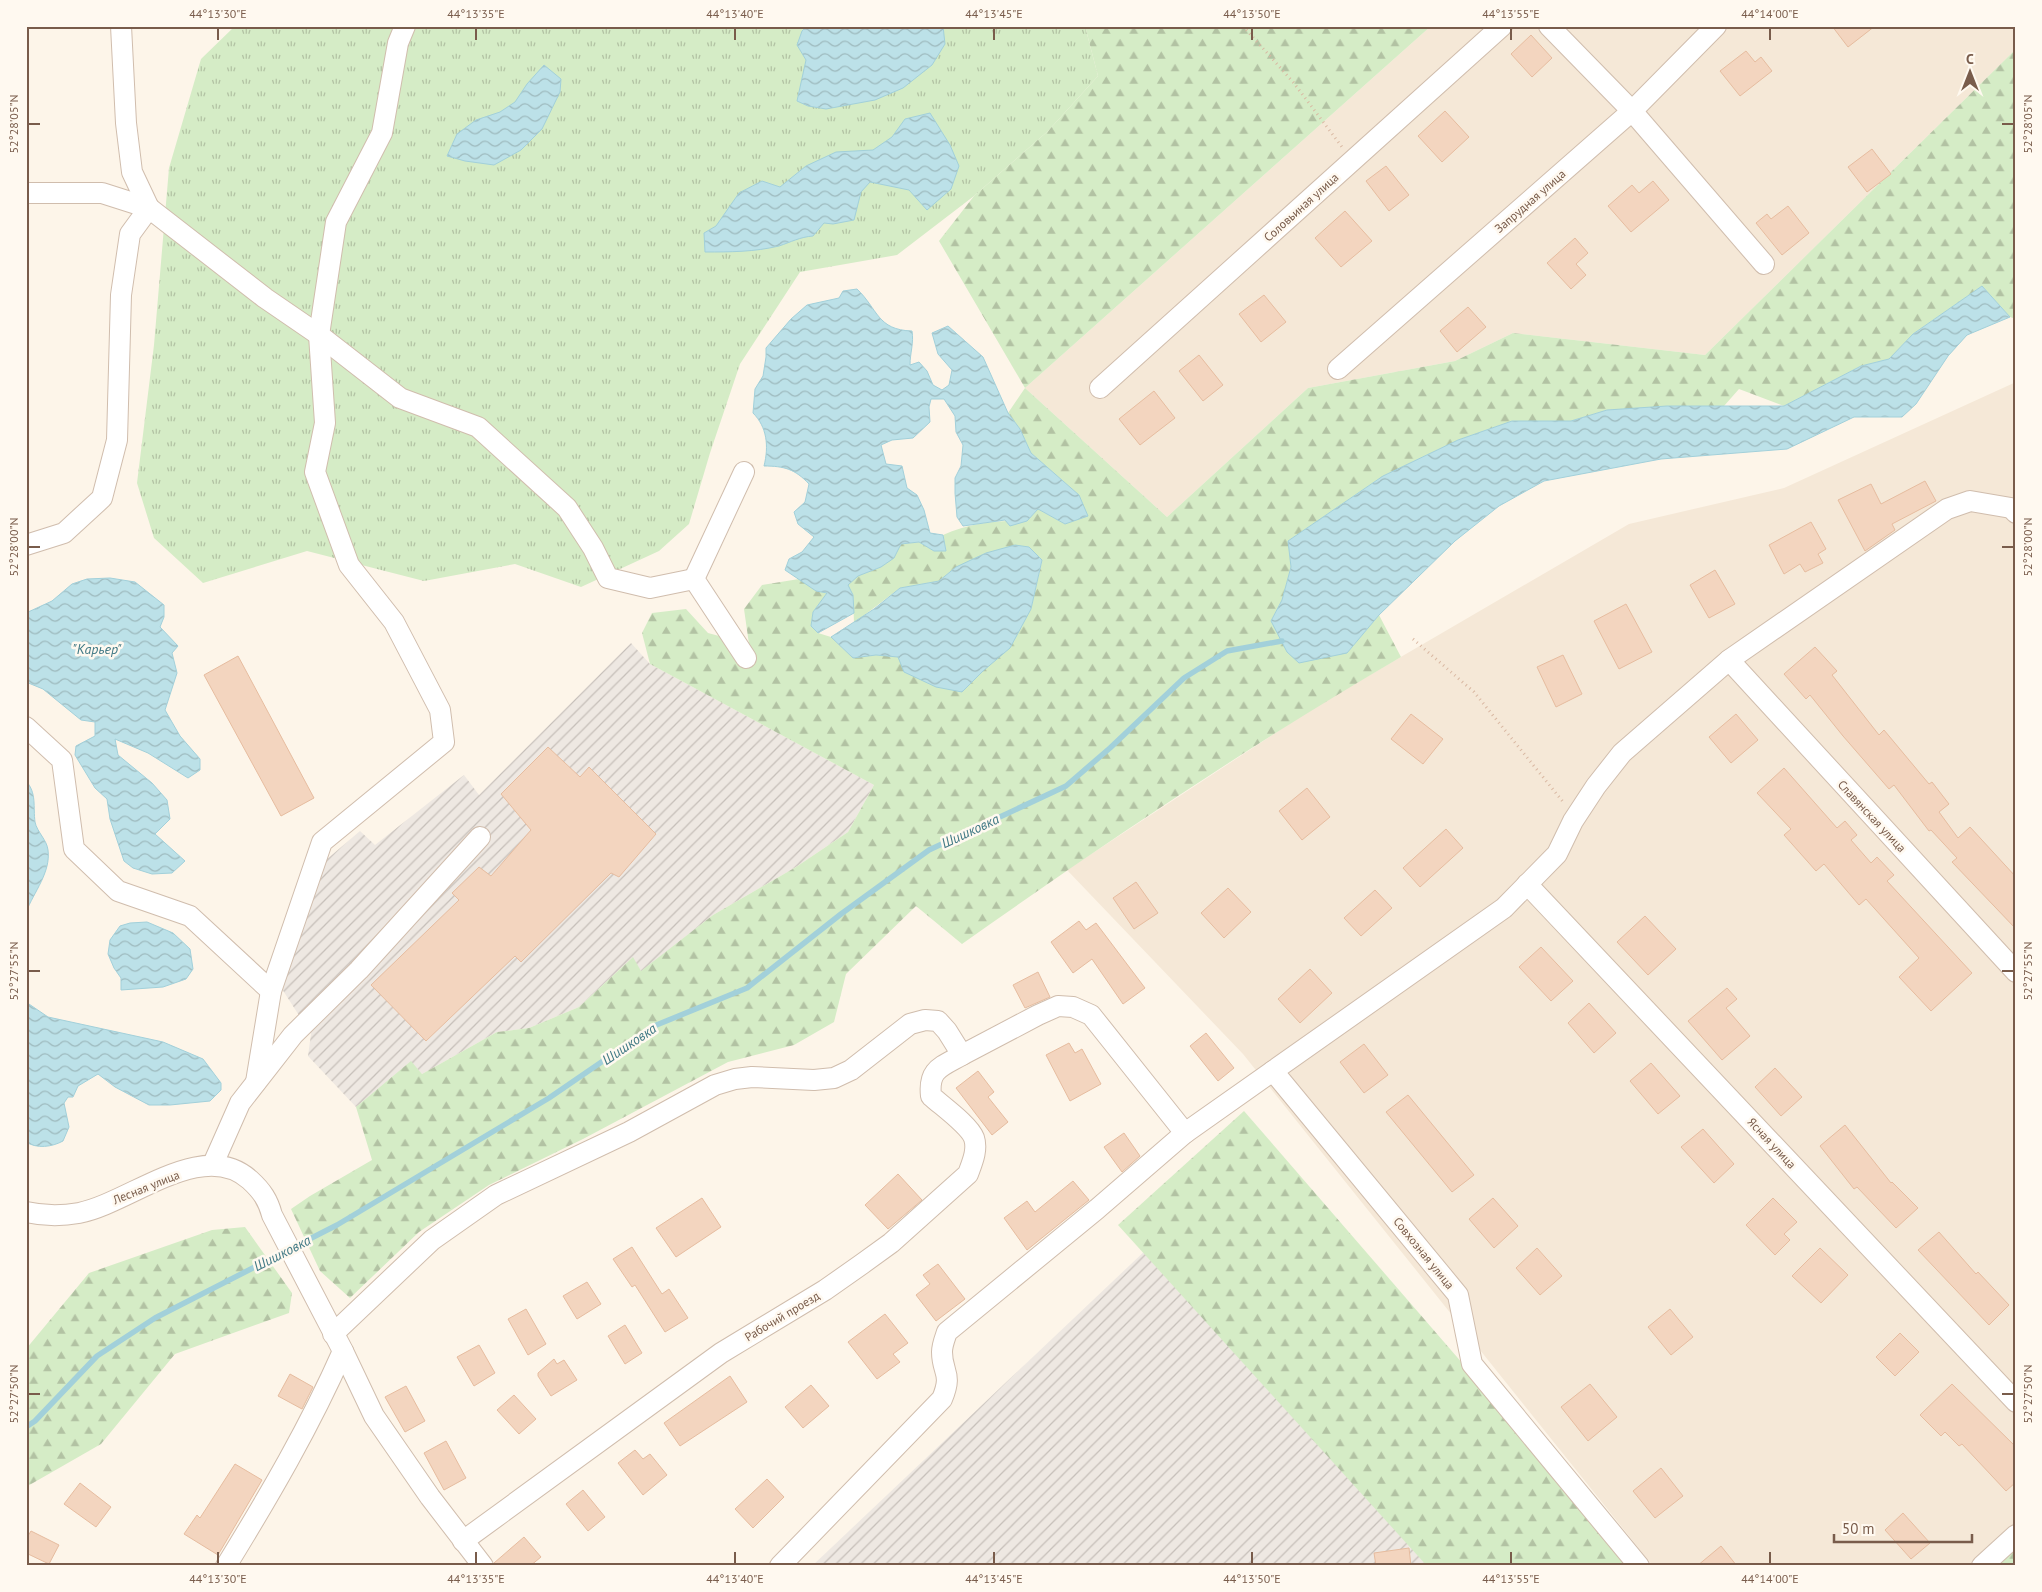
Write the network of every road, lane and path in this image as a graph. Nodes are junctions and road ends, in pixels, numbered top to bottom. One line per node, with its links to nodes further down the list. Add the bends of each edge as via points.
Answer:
1 (121, 26): 10 (street, via 132,172)
2 (405, 26): 12 (street, via 398,43 382,133 336,222)
3 (1242, 26): 8 (path, via 1293,82)
4 (1502, 26): 8 (street, Соловьиная улица)
5 (1549, 26): 7 (street)
6 (1716, 26): 7 (street, Запрудная улица)
7 (1632, 111): 11 (street); 13 (street, Запрудная улица)
8 (1353, 161): 14 (street, Соловьиная улица)
9 (26, 193): 10 (street, via 102,193)
10 (149, 208): 12 (street, via 265,298); 17 (street, via 130,234 121,295 117,440 102,498 64,533)
11 (1764, 264)
12 (319, 335): 18 (street, via 400,398 478,427 566,508 593,548 608,578 650,588); 27 (street, via 325,423 315,472 349,565 394,622 440,710 444,742 322,842)
13 (1338, 369)
14 (1100, 388)
15 (744, 472): 18 (street)
16 (2014, 510): 21 (street, via 1970,501 1947,509)
17 (26, 545)
18 (694, 579): 20 (street)
19 (1413, 639): 23 (path, via 1474,692 1561,797)
20 (746, 658)
21 (1729, 660): 23 (street, via 1622,753); 26 (street, Славянская улица)
22 (26, 727): 27 (street, via 62,760 74,849 118,891 190,916)
23 (1573, 821): 25 (street, via 1557,854)
24 (480, 837): 30 (street, via 359,970 293,1036)
25 (1528, 884): 29 (street, via 1504,908); 35 (street, Ясная улица)
26 (2016, 972)
27 (271, 991): 30 (street)
28 (962, 1055): 31 (street, via 1058,1006 1073,1007 1091,1015); 34 (street, via 938,1020 925,1020 910,1024 850,1070 834,1078 752,1077 715,1085 629,1132 496,1195 432,1240); 37 (street, Рабочий проезд, via 934,1071 930,1084 931,1096 974,1138 974,1160 968,1174 891,1243 825,1290 721,1353)
29 (1273, 1070): 31 (street); 41 (street, Совхозная улица, via 1458,1295 1472,1364)
30 (256, 1082): 32 (street, via 240,1102)
31 (1185, 1133): 40 (street, via 947,1332 941,1352 947,1374 947,1387 942,1399)
32 (214, 1164): 33 (street, Лесная улица, via 174,1174 81,1213 44,1216); 34 (street, via 233,1168 267,1199 272,1215)
33 (26, 1212)
34 (338, 1342): 37 (street, via 374,1416); 38 (street, via 322,1399)
35 (2016, 1402)
36 (2016, 1535): 42 (street)
37 (463, 1541): 39 (street)
38 (226, 1566)
39 (482, 1566)
40 (780, 1566)
41 (1639, 1566)
42 (1982, 1566)

